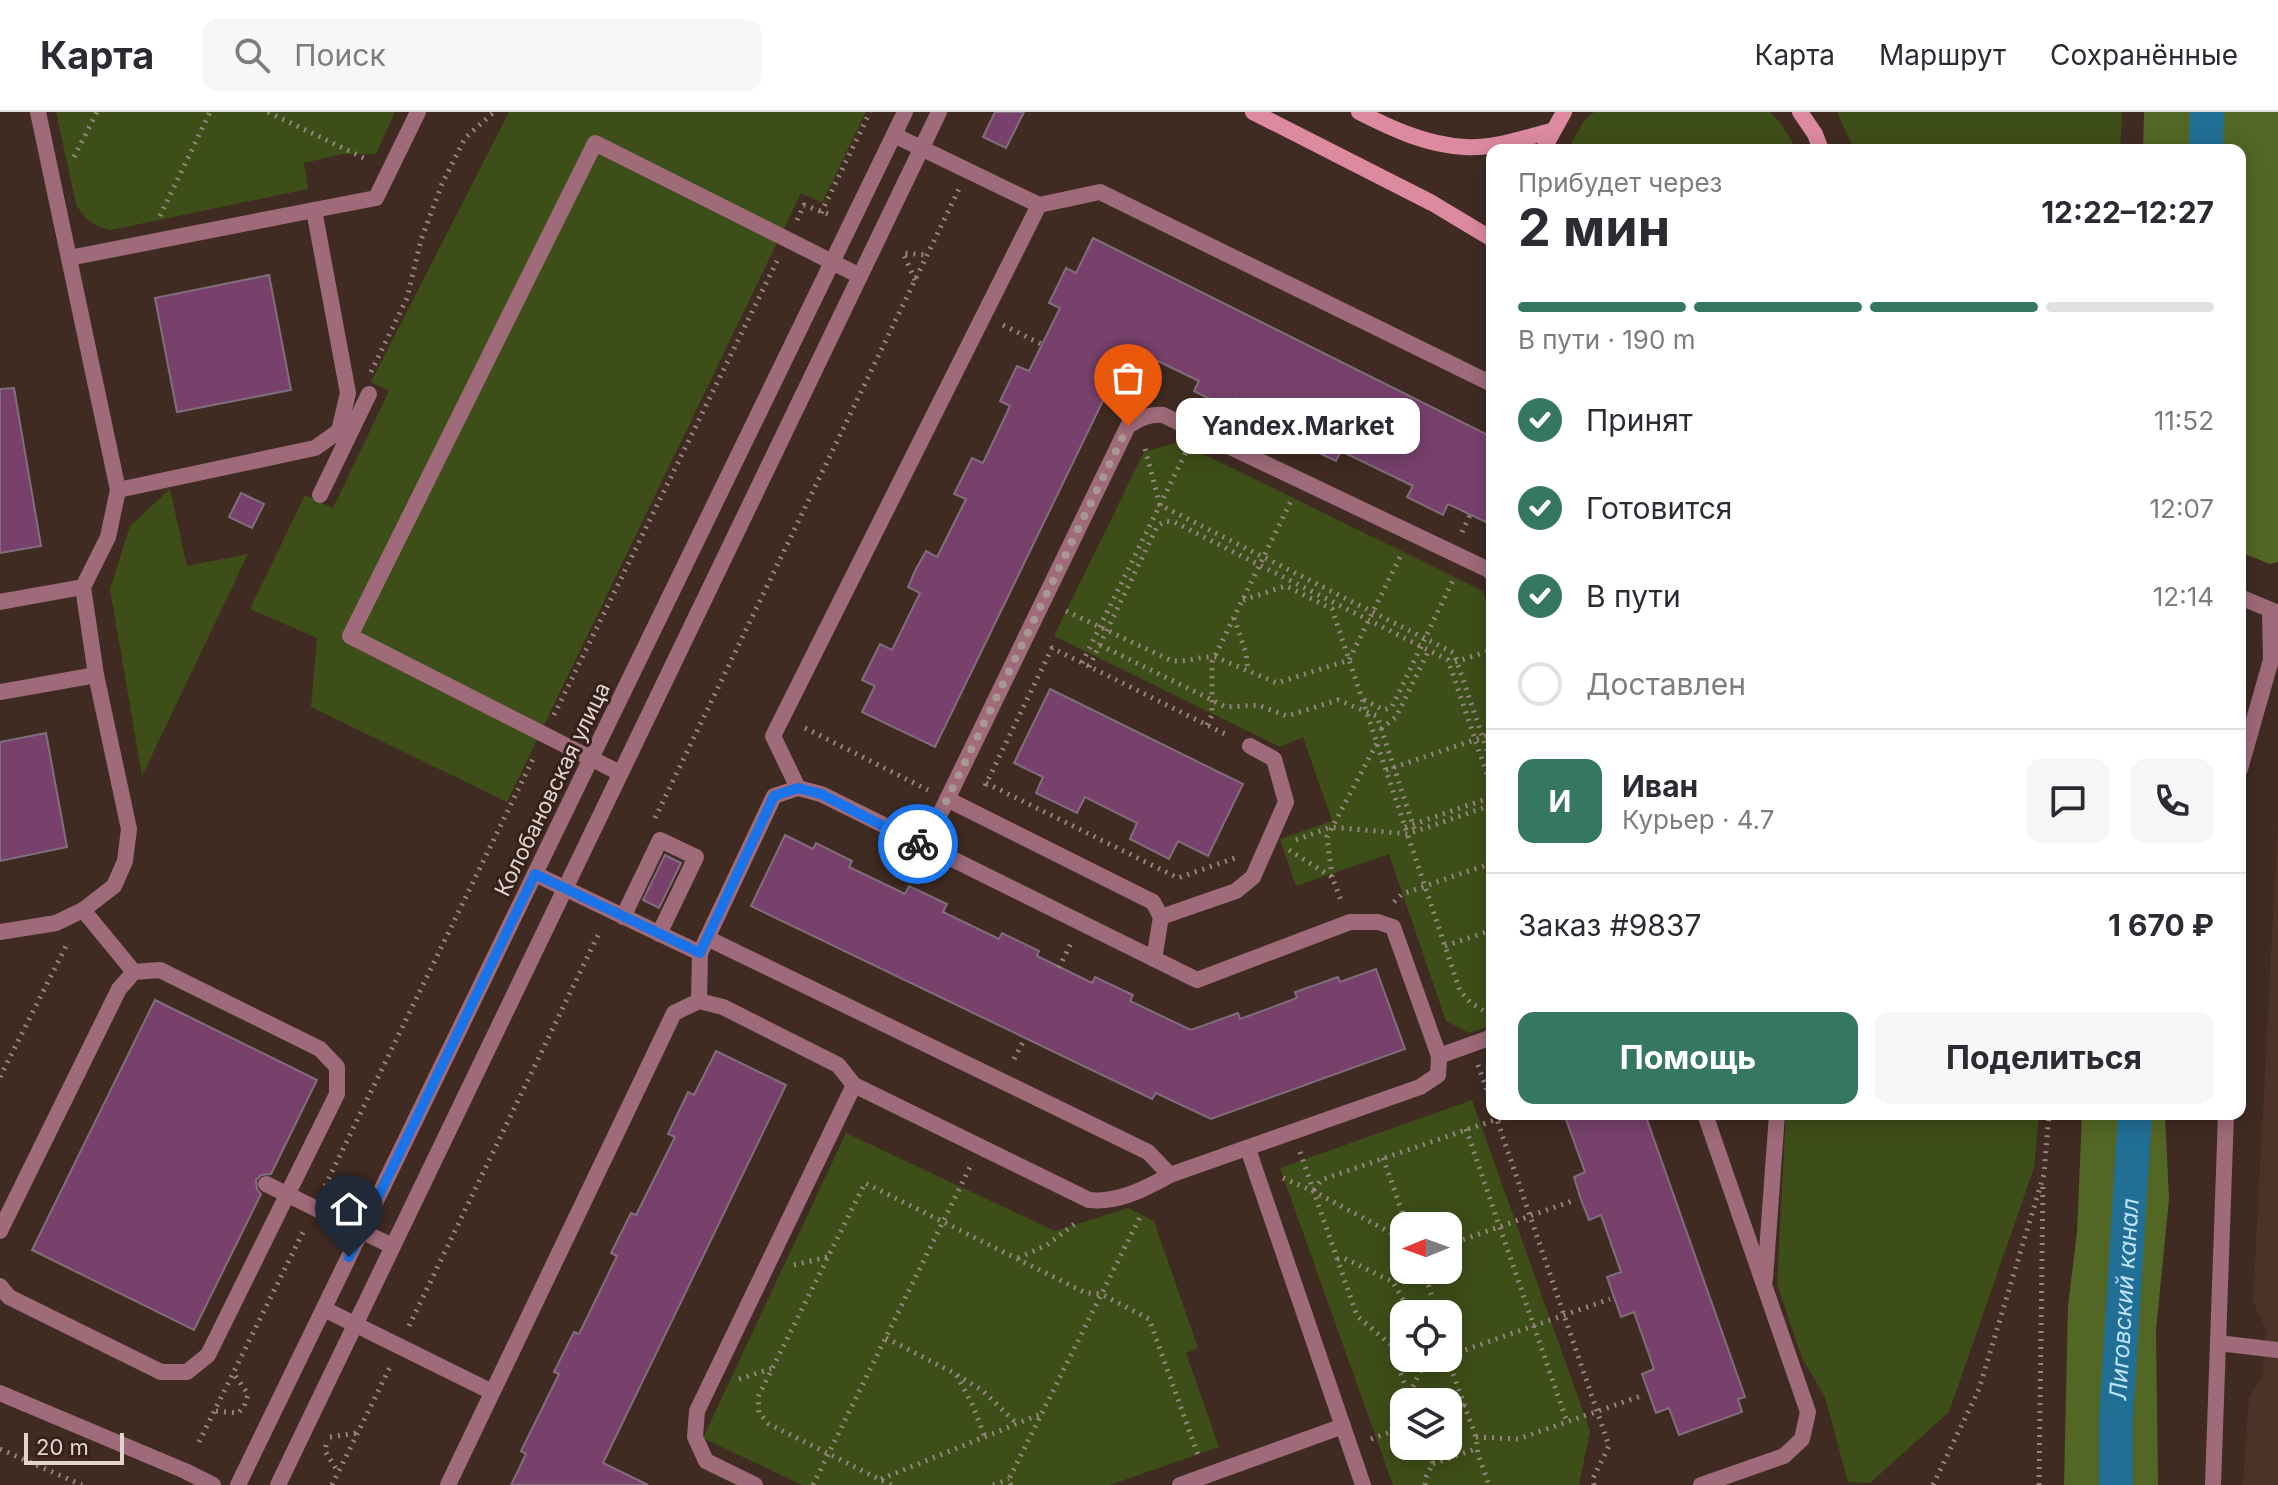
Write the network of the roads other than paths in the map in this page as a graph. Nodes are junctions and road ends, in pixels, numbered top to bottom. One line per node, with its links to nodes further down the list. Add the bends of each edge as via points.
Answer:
1 (38, 112): 19 (street)
2 (418, 112): 17 (street, via 376,198)
3 (905, 112): 10 (street, Колобановская улица)
4 (939, 112): 15 (street)
5 (1253, 112): 18 (street)
6 (1359, 112): 14 (street, via 1419,140 1466,148)
7 (1564, 112): 9 (street)
8 (1800, 112): 13 (street)
9 (1551, 131): 11 (street); 12 (street)
10 (894, 135): 15 (street); 20 (street, Колобановская улица)
11 (1500, 144)
12 (1546, 144)
13 (1818, 144)
14 (1486, 146)
15 (922, 149): 16 (street); 21 (street)
16 (1039, 205): 22 (street, via 1100,192); 38 (street, via 773,736)
17 (314, 210): 19 (street); 24 (street, via 348,393)
18 (1486, 235)
19 (69, 258): 25 (street)
20 (832, 261): 21 (street); 36 (street, Колобановская улица); 36 (street, via 595,143 350,636)
21 (860, 276): 37 (street)
22 (1486, 381)
23 (369, 394): 24 (street)
24 (344, 433): 25 (street, via 315,448); 26 (street)
25 (118, 490): 28 (street, via 108,537)
26 (320, 495)
27 (1486, 569): 39 (street, via 1163,415 1138,419 1128,426)
28 (83, 587): 30 (street); 32 (street)
29 (2246, 600): 31 (street)
30 (0, 602)
31 (2275, 615): 35 (street, via 2271,660)
32 (96, 675): 33 (street); 43 (street, via 129,829 125,861 114,886)
33 (0, 692)
34 (1250, 746): 45 (street, via 1274,759 1286,802 1253,877 1236,891)
35 (2246, 748)
36 (591, 757): 37 (street); 41 (street, Колобановская улица)
37 (620, 773): 42 (street)
38 (798, 788): 40 (street, via 821,794); 48 (street, via 774,796)
39 (947, 799): 40 (street); 45 (street, via 1153,902)
40 (924, 847): 49 (street)
41 (535, 874): 42 (street); 63 (street, Колобановская улица)
42 (564, 888): 44 (street); 64 (street)
43 (83, 910): 46 (street, via 56,923); 50 (street)
44 (623, 917): 47 (street); 47 (street, via 660,840 696,857)
45 (1161, 917): 49 (street)
46 (0, 932)
47 (659, 934): 48 (street)
48 (703, 946): 51 (street); 59 (street, via 1148,1152)
49 (1154, 959): 53 (street, via 1197,980 1350,922 1393,927)
50 (134, 972): 61 (street, via 160,970 320,1049 337,1067 337,1094); 62 (street, via 119,989)
51 (699, 1001): 54 (street, via 723,1007 838,1065); 71 (street, via 674,1013)
52 (1486, 1039): 53 (street)
53 (1439, 1056): 58 (street, via 1438,1075 1420,1087)
54 (854, 1085): 59 (street, via 1089,1200 1107,1201); 78 (street, via 697,1411 695,1437 706,1461)
55 (1707, 1120): 65 (street)
56 (1777, 1120): 65 (street)
57 (2226, 1120): 69 (street)
58 (1248, 1149): 59 (street); 73 (street)
59 (1170, 1175)
60 (266, 1184): 61 (street)
61 (287, 1194): 63 (street); 66 (street, via 208,1355 187,1372 161,1372 9,1297)
62 (0, 1231)
63 (361, 1231): 64 (street); 67 (street, Колобановская улица)
64 (392, 1246): 68 (street)
65 (1765, 1284): 81 (street, via 1808,1412 1802,1439 1784,1456)
66 (0, 1286)
67 (324, 1309): 68 (street); 75 (street, Колобановская улица)
68 (354, 1324): 71 (street); 76 (street)
69 (2218, 1343): 70 (street); 82 (street)
70 (2278, 1350)
71 (492, 1392): 77 (street)
72 (0, 1393): 74 (street)
73 (1343, 1426): 79 (street); 80 (street)
74 (213, 1485)
75 (238, 1485)
76 (278, 1485)
77 (448, 1485)
78 (755, 1485)
79 (1180, 1485)
80 (1363, 1485)
81 (1701, 1485)
82 (2213, 1485)

